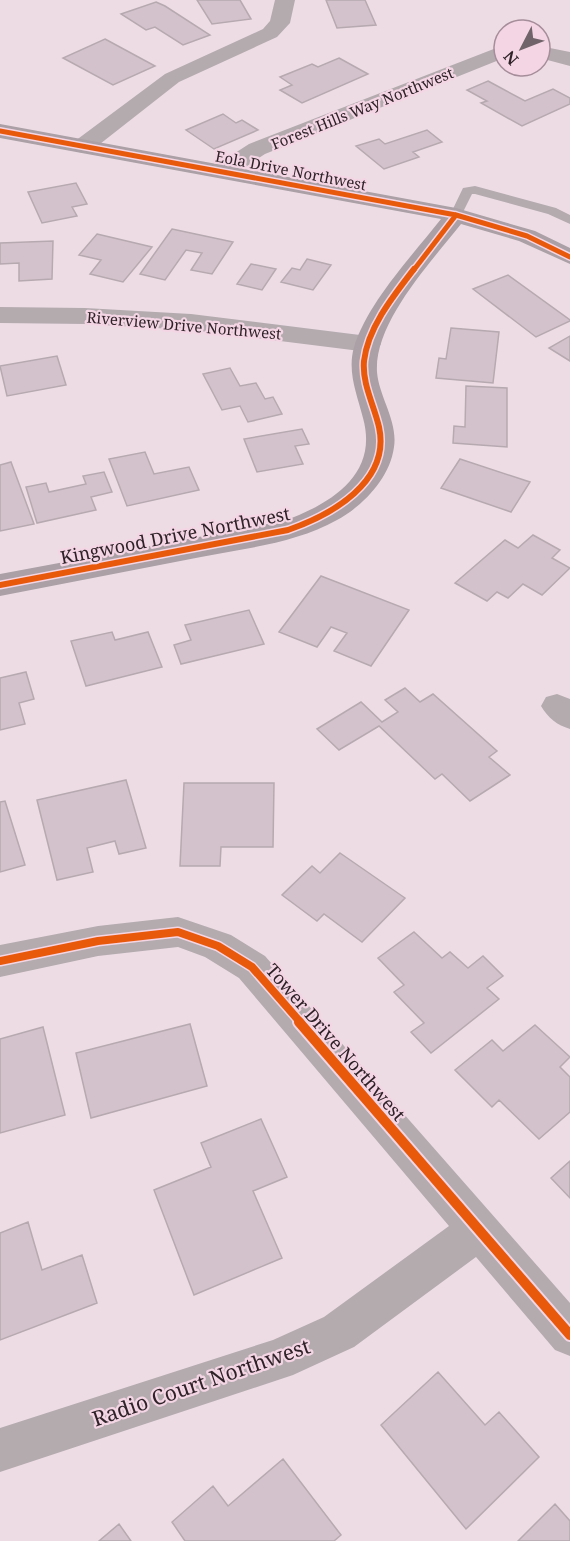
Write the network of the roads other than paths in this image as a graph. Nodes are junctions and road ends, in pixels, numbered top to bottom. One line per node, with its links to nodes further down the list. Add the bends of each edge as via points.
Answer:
1 (285, 0): 6 (street, via 280,23 270,33 172,78)
2 (552, 55): 4 (street)
3 (492, 56): 7 (street, Forest Hills Way Northwest, via 257,149)
4 (570, 60)
5 (0, 130): 6 (street, Eola Drive Northwest)
6 (83, 146): 7 (street, Eola Drive Northwest)
7 (223, 171): 8 (street, Eola Drive Northwest)
8 (456, 215): 9 (lane, via 467,191 475,190 552,211); 10 (street, Eola Drive Northwest, via 527,236); 12 (street, Kingwood Drive Northwest, via 395,296)
9 (570, 220)
10 (570, 257)
11 (0, 315): 12 (street, Riverview Drive Northwest, via 191,322)
12 (368, 345): 13 (street, Kingwood Drive Northwest, via 364,380 382,442 372,472 334,510 288,530)
13 (0, 585)
14 (0, 961): 15 (street, Tower Drive Northwest, via 98,941 178,932 218,946 252,967)
15 (478, 1230): 16 (street, Tower Drive Northwest); 17 (street, Radio Court Northwest, via 339,1332 278,1360)
16 (570, 1335)
17 (0, 1450)

